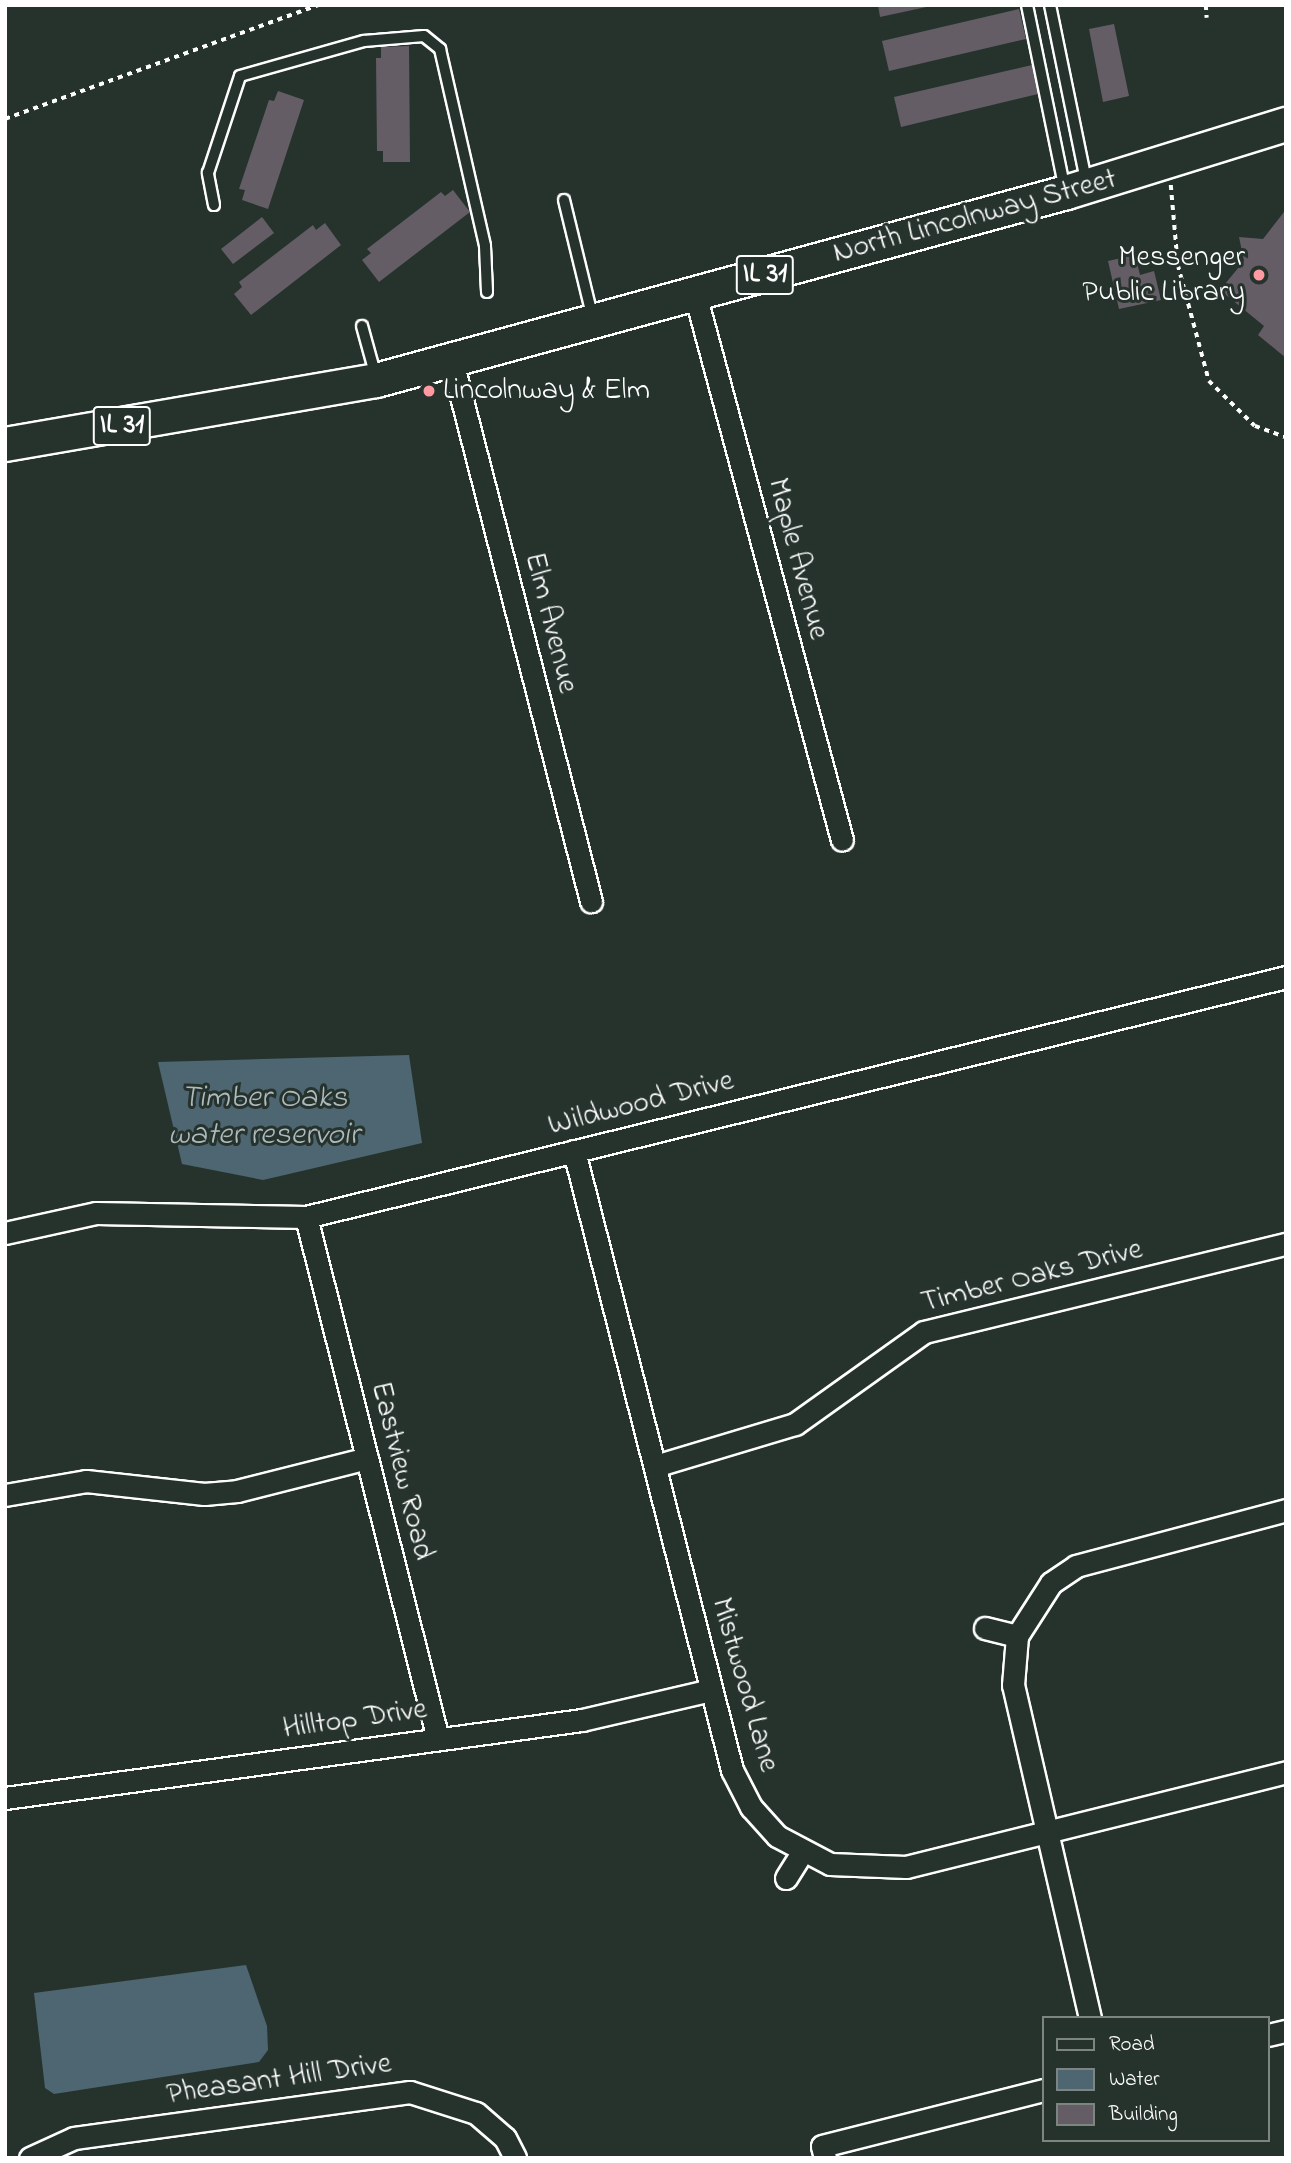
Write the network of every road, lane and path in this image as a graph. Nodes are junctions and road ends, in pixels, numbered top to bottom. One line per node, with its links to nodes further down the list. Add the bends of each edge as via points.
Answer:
1 (319, 5): 6 (path)
2 (1027, 5): 9 (lane)
3 (1050, 5): 9 (lane)
4 (1206, 5): 5 (path)
5 (1206, 18)
6 (5, 119)
7 (1286, 124): 9 (main road, North Lincolnway Street / IL 31)
8 (1170, 181): 18 (path, via 1178,265 1209,381 1255,426)
9 (1077, 189): 13 (main road, North Lincolnway Street / IL 31)
10 (564, 200): 14 (lane)
11 (214, 205): 12 (lane, via 208,173 240,76 364,41 424,36 440,49 485,246)
12 (487, 292)
13 (695, 294): 14 (main road, North Lincolnway Street / IL 31); 20 (street, Maple Avenue)
14 (594, 321): 16 (main road, North Lincolnway Street / IL 31)
15 (362, 326): 17 (lane)
16 (452, 360): 17 (main road, North Lincolnway Street / IL 31); 21 (street, Elm Avenue)
17 (376, 380): 19 (main road, North Lincolnway Street / IL 31)
18 (1286, 437)
19 (5, 444)
20 (842, 840)
21 (591, 901)
22 (1286, 977): 23 (street, Wildwood Drive)
23 (574, 1151): 24 (street, Wildwood Drive); 28 (street, Mistwood Lane)
24 (306, 1217): 25 (street, Wildwood Drive, via 96,1213); 27 (street, Eastview Road)
25 (5, 1233)
26 (1286, 1244): 28 (street, Timber Oaks Drive, via 924,1332 795,1424)
27 (367, 1458): 29 (street, via 204,1494 86,1481); 34 (street, Eastview Road)
28 (655, 1466): 33 (street, Mistwood Lane)
29 (5, 1495)
30 (1286, 1510): 32 (street, via 1076,1566 1051,1583)
31 (985, 1628): 32 (street)
32 (1017, 1636): 37 (street, via 1013,1685)
33 (711, 1690): 34 (street, Hilltop Drive, via 582,1720); 38 (street, Mistwood Lane, via 732,1770 751,1807)
34 (438, 1739): 36 (street, Hilltop Drive)
35 (1286, 1772): 37 (street, Mistwood Lane)
36 (5, 1798)
37 (1045, 1831): 38 (street, Mistwood Lane, via 882,1870 830,1864); 40 (street)
38 (802, 1852): 39 (street)
39 (786, 1878)
40 (1090, 2016)
41 (1042, 2091): 42 (street)
42 (823, 2152)
43 (30, 2158): 44 (street, Pheasant Hill Drive, via 74,2138 410,2092 476,2113 505,2138)
44 (515, 2158)

